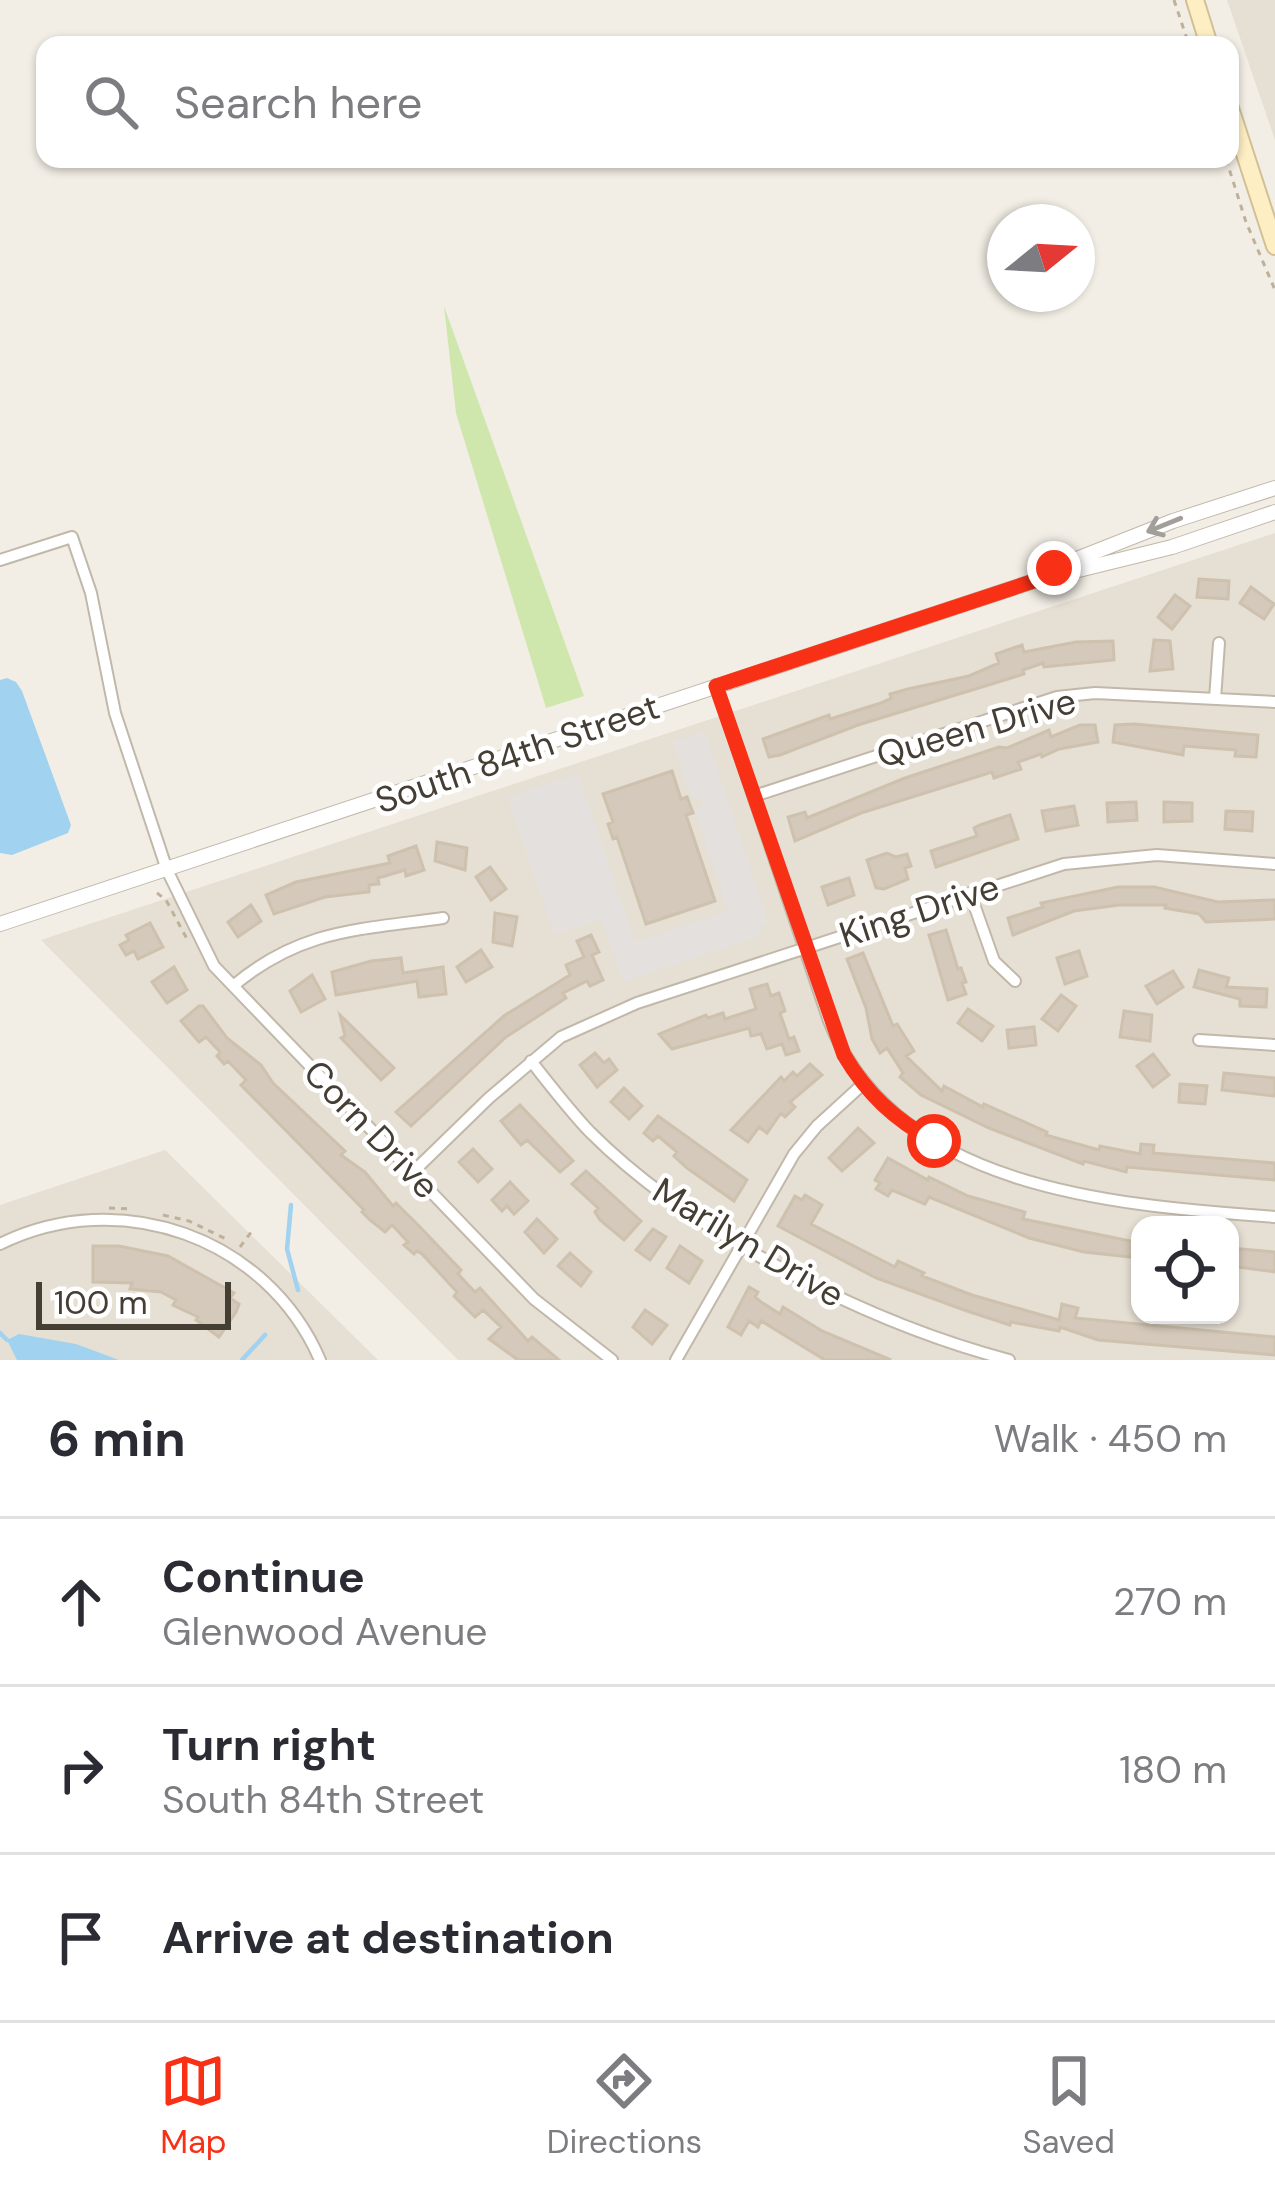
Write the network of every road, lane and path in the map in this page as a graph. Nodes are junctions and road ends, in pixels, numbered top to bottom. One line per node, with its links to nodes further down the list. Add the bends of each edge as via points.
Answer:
1 (1174, 0): 3 (path)
2 (1195, 0): 4 (main road)
3 (1186, 36)
4 (1206, 36)
5 (1239, 136): 7 (main road)
6 (1229, 168): 8 (path)
7 (1275, 246)
8 (1275, 290)
9 (1275, 488): 12 (street, South 84th Street, one-way to 12, via 1173,520)
10 (1275, 512): 12 (street, South 84th Street)
11 (0, 560): 19 (street, Corn Drive, via 72,536 115,713)
12 (1034, 581): 14 (street, South 84th Street)
13 (1219, 643): 15 (street)
14 (716, 686): 17 (street); 19 (street, South 84th Street)
15 (1215, 699): 16 (street, Queen Drive); 17 (street, Queen Drive, via 1057,697)
16 (1275, 702)
17 (754, 796): 23 (street)
18 (1275, 864): 20 (street, King Drive, via 1104,857)
19 (167, 870): 22 (street, South 84th Street); 25 (street, Corn Drive, via 190,925)
20 (970, 893): 23 (street, King Drive); 24 (street, via 994,961)
21 (443, 918): 25 (street, via 323,935 264,961)
22 (0, 925)
23 (805, 946): 28 (street, King Drive, via 599,1018); 29 (street, via 836,1038)
24 (1015, 981)
25 (232, 986): 30 (street, Corn Drive)
26 (1199, 1040): 27 (street)
27 (1275, 1045)
28 (531, 1061): 30 (street, King Drive); 33 (street, Marilyn Drive, via 615,1155)
29 (862, 1084): 31 (street, via 920,1133 1051,1188 1142,1206); 33 (street, via 794,1154)
30 (414, 1171): 35 (street, Corn Drive, via 535,1299)
31 (1275, 1217)
32 (0, 1244): 34 (street, via 81,1220 178,1230 266,1282)
33 (742, 1244): 36 (street); 37 (street, Marilyn Drive, via 868,1311)
34 (320, 1360)
35 (612, 1360)
36 (676, 1360)
37 (1009, 1360)

